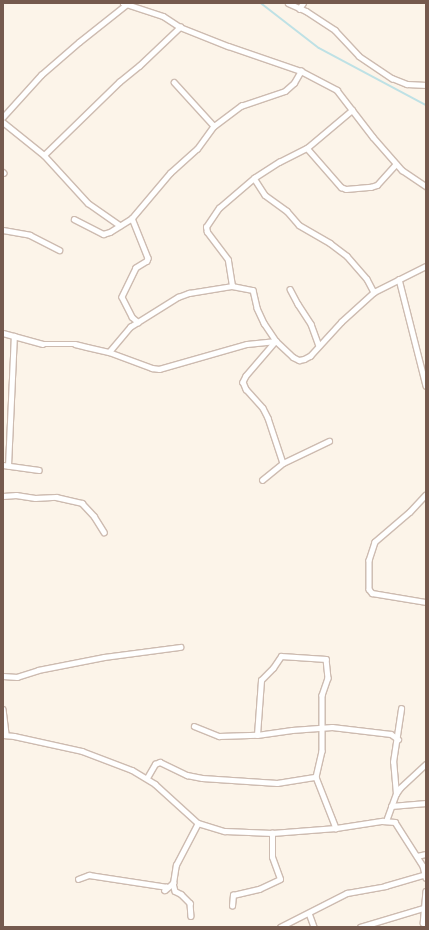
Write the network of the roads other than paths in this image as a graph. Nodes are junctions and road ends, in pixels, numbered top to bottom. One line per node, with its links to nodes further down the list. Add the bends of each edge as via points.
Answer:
1 (288, 3): 4 (street)
2 (303, 3): 4 (street)
3 (125, 4): 5 (street, via 163,16); 10 (street, via 41,75)
4 (300, 9): 8 (street, via 335,30 359,56 392,78 407,84)
5 (180, 27): 6 (street); 14 (street)
6 (301, 71): 9 (street, via 337,90); 12 (street, via 294,83 285,91 241,106)
7 (174, 82): 12 (street)
8 (426, 85)
9 (352, 110): 13 (street); 15 (street)
10 (3, 117)
11 (3, 122): 14 (street)
12 (214, 126): 18 (street, via 197,149 170,173)
13 (307, 148): 15 (street, via 341,187 346,189 378,185); 16 (street)
14 (44, 155): 20 (street, via 88,203)
15 (396, 164): 17 (street)
16 (254, 178): 25 (street, via 219,208 206,227 206,232 228,260); 27 (street, via 265,195 287,211 299,225 347,256 367,279)
17 (426, 186)
18 (132, 218): 20 (street); 28 (street, via 148,258 136,268 122,297 132,317)
19 (74, 219): 20 (street, via 103,234)
20 (120, 225)
21 (3, 230): 22 (street, via 30,235)
22 (59, 250)
23 (426, 266): 24 (street)
24 (399, 279): 27 (street); 34 (street)
25 (232, 286): 28 (street, via 178,297); 31 (street, via 253,290 257,308)
26 (290, 289): 32 (street, via 311,324)
27 (374, 292): 32 (street)
28 (138, 322): 33 (street, via 125,331)
29 (3, 333): 30 (street)
30 (14, 336): 33 (street, via 42,344 74,344); 37 (street)
31 (276, 341): 32 (street, via 299,360 310,356); 33 (street, via 247,344 159,369 136,364); 36 (street, via 243,382 268,418)
32 (319, 346)
33 (109, 352)
34 (426, 386)
35 (329, 440): 36 (street)
36 (283, 463): 39 (street)
37 (6, 465): 38 (street)
38 (38, 470)
39 (262, 480)
40 (426, 495): 43 (street, via 375,542 369,560 369,589 372,593)
41 (3, 496): 42 (street, via 56,497 82,503)
42 (104, 532)
43 (426, 602)
44 (180, 647): 45 (street, via 104,657 38,670 17,677)
45 (3, 676)
46 (3, 709): 50 (street)
47 (402, 709): 52 (street)
48 (194, 726): 51 (street, via 219,736)
49 (323, 728): 51 (street); 51 (street, via 322,695 328,678 326,659 282,654 261,680); 52 (street, via 391,734); 54 (street, via 322,751)
50 (4, 735): 55 (street, via 82,751)
51 (257, 736)
52 (398, 739): 56 (street, via 393,762)
53 (426, 764): 56 (street)
54 (316, 777): 55 (street, via 277,783 202,778 187,775 160,762 155,764); 61 (street)
55 (147, 778): 60 (street)
56 (396, 794): 58 (street)
57 (426, 803): 58 (street)
58 (391, 806): 59 (street)
59 (386, 821): 61 (street); 64 (street, via 394,822)
60 (198, 823): 62 (street, via 225,831); 68 (street, via 176,865)
61 (336, 828): 62 (street)
62 (272, 833): 70 (street, via 272,857 280,879 259,889 233,895)
63 (426, 854): 64 (street)
64 (417, 856): 65 (street)
65 (426, 874): 67 (street); 72 (street, via 385,886 347,893)
66 (78, 878): 68 (street, via 89,874 167,887 165,890)
67 (426, 878)
68 (173, 883): 73 (street, via 175,891 190,903)
69 (426, 891): 71 (street)
70 (232, 906)
71 (423, 908): 74 (street); 77 (street)
72 (309, 913): 75 (street); 76 (street)
73 (191, 916)
74 (423, 925)
75 (280, 927)
76 (314, 927)
77 (360, 927)

